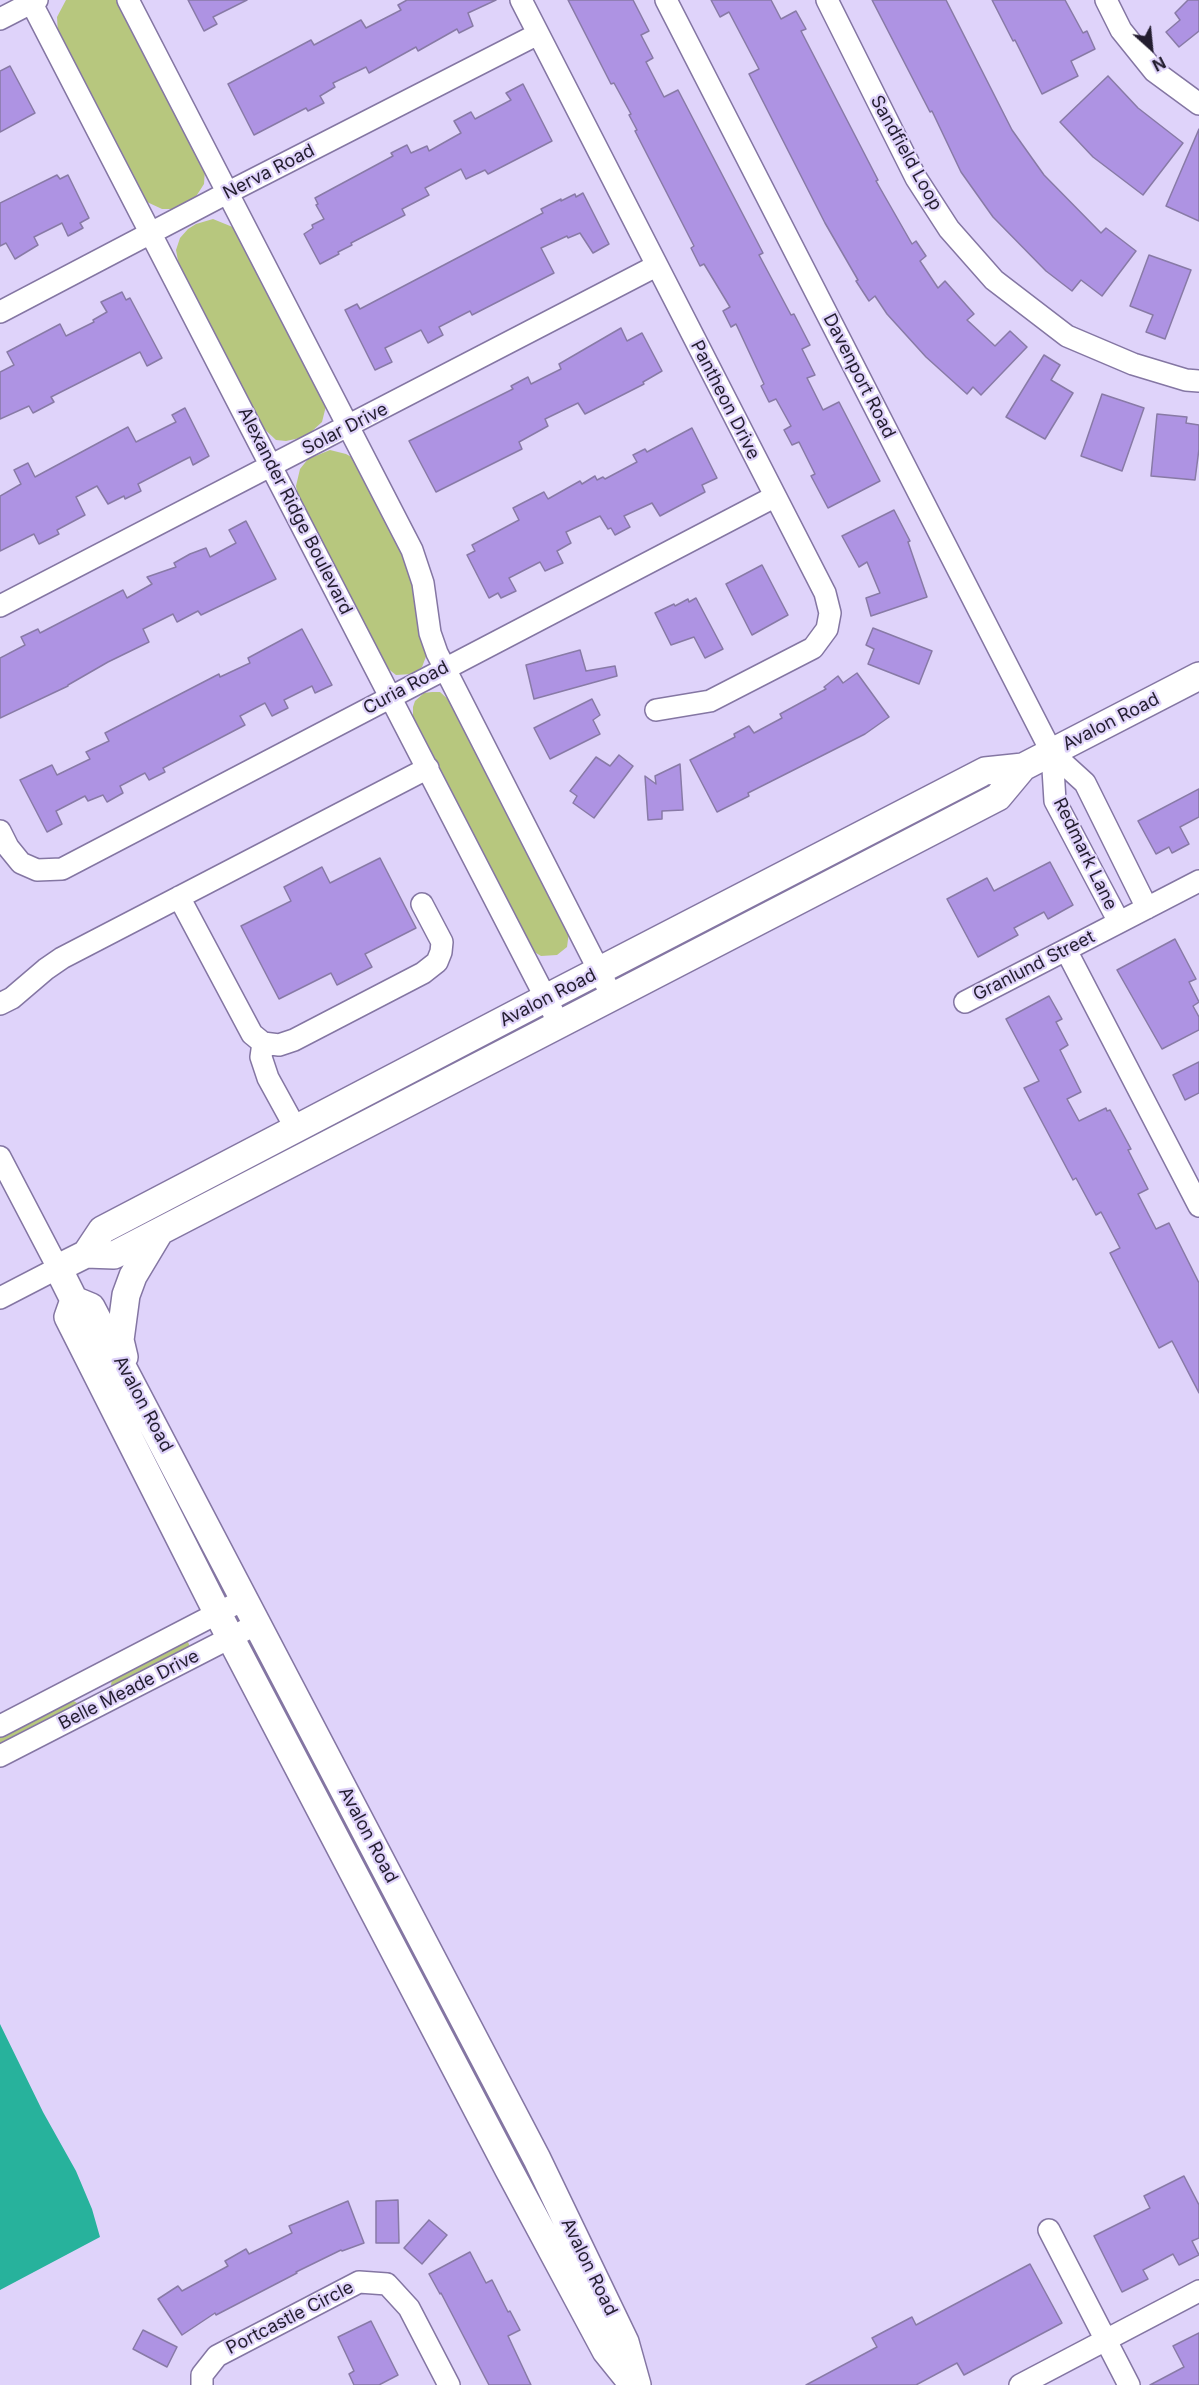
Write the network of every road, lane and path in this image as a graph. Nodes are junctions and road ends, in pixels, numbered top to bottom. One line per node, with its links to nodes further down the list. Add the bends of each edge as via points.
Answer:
1 (128, 0): 10 (street)
2 (521, 0): 8 (street, Pantheon Drive)
3 (666, 0): 23 (street, Davenport Road)
4 (827, 0): 14 (street, Sandfield Loop, via 916,178 949,229 994,280 1067,336 1132,364)
5 (1106, 0): 9 (street, via 1121,30 1154,71)
6 (33, 1): 7 (street); 11 (street, Alexander Ridge Boulevard)
7 (0, 19)
8 (538, 34): 10 (street, Nerva Road); 12 (street, Pantheon Drive)
9 (1199, 104)
10 (228, 193): 11 (street, Nerva Road); 15 (street)
11 (151, 233): 13 (street, Nerva Road); 16 (street, Alexander Ridge Boulevard)
12 (656, 266): 15 (street, Solar Drive); 17 (street, Pantheon Drive)
13 (0, 312)
14 (1199, 381)
15 (348, 426): 16 (street, Solar Drive); 19 (street, via 412,550 423,583 430,633)
16 (272, 466): 18 (street, Solar Drive); 21 (street, Alexander Ridge Boulevard)
17 (774, 497): 19 (street, Curia Road); 22 (street, Pantheon Drive, via 825,593 830,613 827,629 813,648 710,701)
18 (0, 606)
19 (443, 668): 21 (street, Curia Road); 35 (street)
20 (1199, 676): 23 (main road, Avalon Road)
21 (391, 695): 25 (street, Alexander Ridge Boulevard); 26 (street, Curia Road, via 62,869 37,870 21,863)
22 (656, 710)
23 (1052, 753): 24 (main road, Avalon Road); 27 (street, Redmark Lane, via 1085,783); 28 (street, Redmark Lane, via 1055,801)
24 (1023, 767): 35 (main road, Avalon Road, via 985,771); 36 (main road, Avalon Road, via 998,797)
25 (428, 768): 30 (street); 37 (street, Alexander Ridge Boulevard)
26 (0, 831)
27 (1119, 851): 28 (street); 32 (street, Redmark Lane)
28 (1089, 866): 33 (street, Redmark Lane)
29 (1199, 881): 32 (street, Granlund Street)
30 (179, 897): 39 (street, via 62,958); 41 (street, via 252,1034)
31 (422, 904): 41 (street, via 442,942 437,963 294,1040 279,1045)
32 (1147, 908): 33 (street, Granlund Street)
33 (1119, 922): 34 (street, Granlund Street)
34 (1066, 950): 38 (street, Granlund Street); 44 (street)
35 (600, 972): 36 (street); 37 (main road, Avalon Road)
36 (612, 996): 40 (main road, Avalon Road)
37 (546, 998): 40 (street, Alexander Ridge Boulevard); 42 (main road, Avalon Road)
38 (965, 1002)
39 (0, 1004)
40 (559, 1024): 45 (main road, Avalon Road)
41 (263, 1043): 42 (street, via 261,1057 268,1078)
42 (296, 1129): 46 (main road, Avalon Road, via 102,1230)
43 (0, 1157): 47 (street)
44 (1199, 1206)
45 (160, 1231): 46 (main road, Avalon Road, via 114,1255); 50 (main road, via 133,1276 123,1306 120,1341)
46 (86, 1254): 47 (main road, Avalon Road)
47 (58, 1268): 48 (street); 49 (main road, Avalon Road)
48 (0, 1298)
49 (74, 1300): 50 (main road, Avalon Road, via 92,1307); 52 (main road, Avalon Road, via 68,1317)
50 (130, 1379): 51 (main road, Avalon Road)
51 (245, 1599): 52 (street, Belle Meade Drive); 53 (main road, Avalon Road)
52 (218, 1614): 54 (main road, Avalon Road); 55 (street, Belle Meade Drive)
53 (258, 1624): 54 (street, Belle Meade Drive); 64 (main road, Avalon Road, via 537,2159 625,2342)
54 (231, 1638): 56 (street, Belle Meade Drive); 64 (main road, Avalon Road, via 606,2351)
55 (86, 1681): 56 (street); 57 (street, Belle Meade Drive)
56 (98, 1706): 58 (street, Belle Meade Drive)
57 (0, 1726)
58 (0, 1756)
59 (1049, 2230): 61 (street)
60 (1199, 2291): 61 (street)
61 (1106, 2340): 65 (street); 66 (street)
62 (202, 2385): 63 (street, Portcastle Circle, via 202,2375 217,2356 359,2282 387,2284 409,2307)
63 (449, 2385)
64 (635, 2385)
65 (1020, 2385)
66 (1129, 2385)

